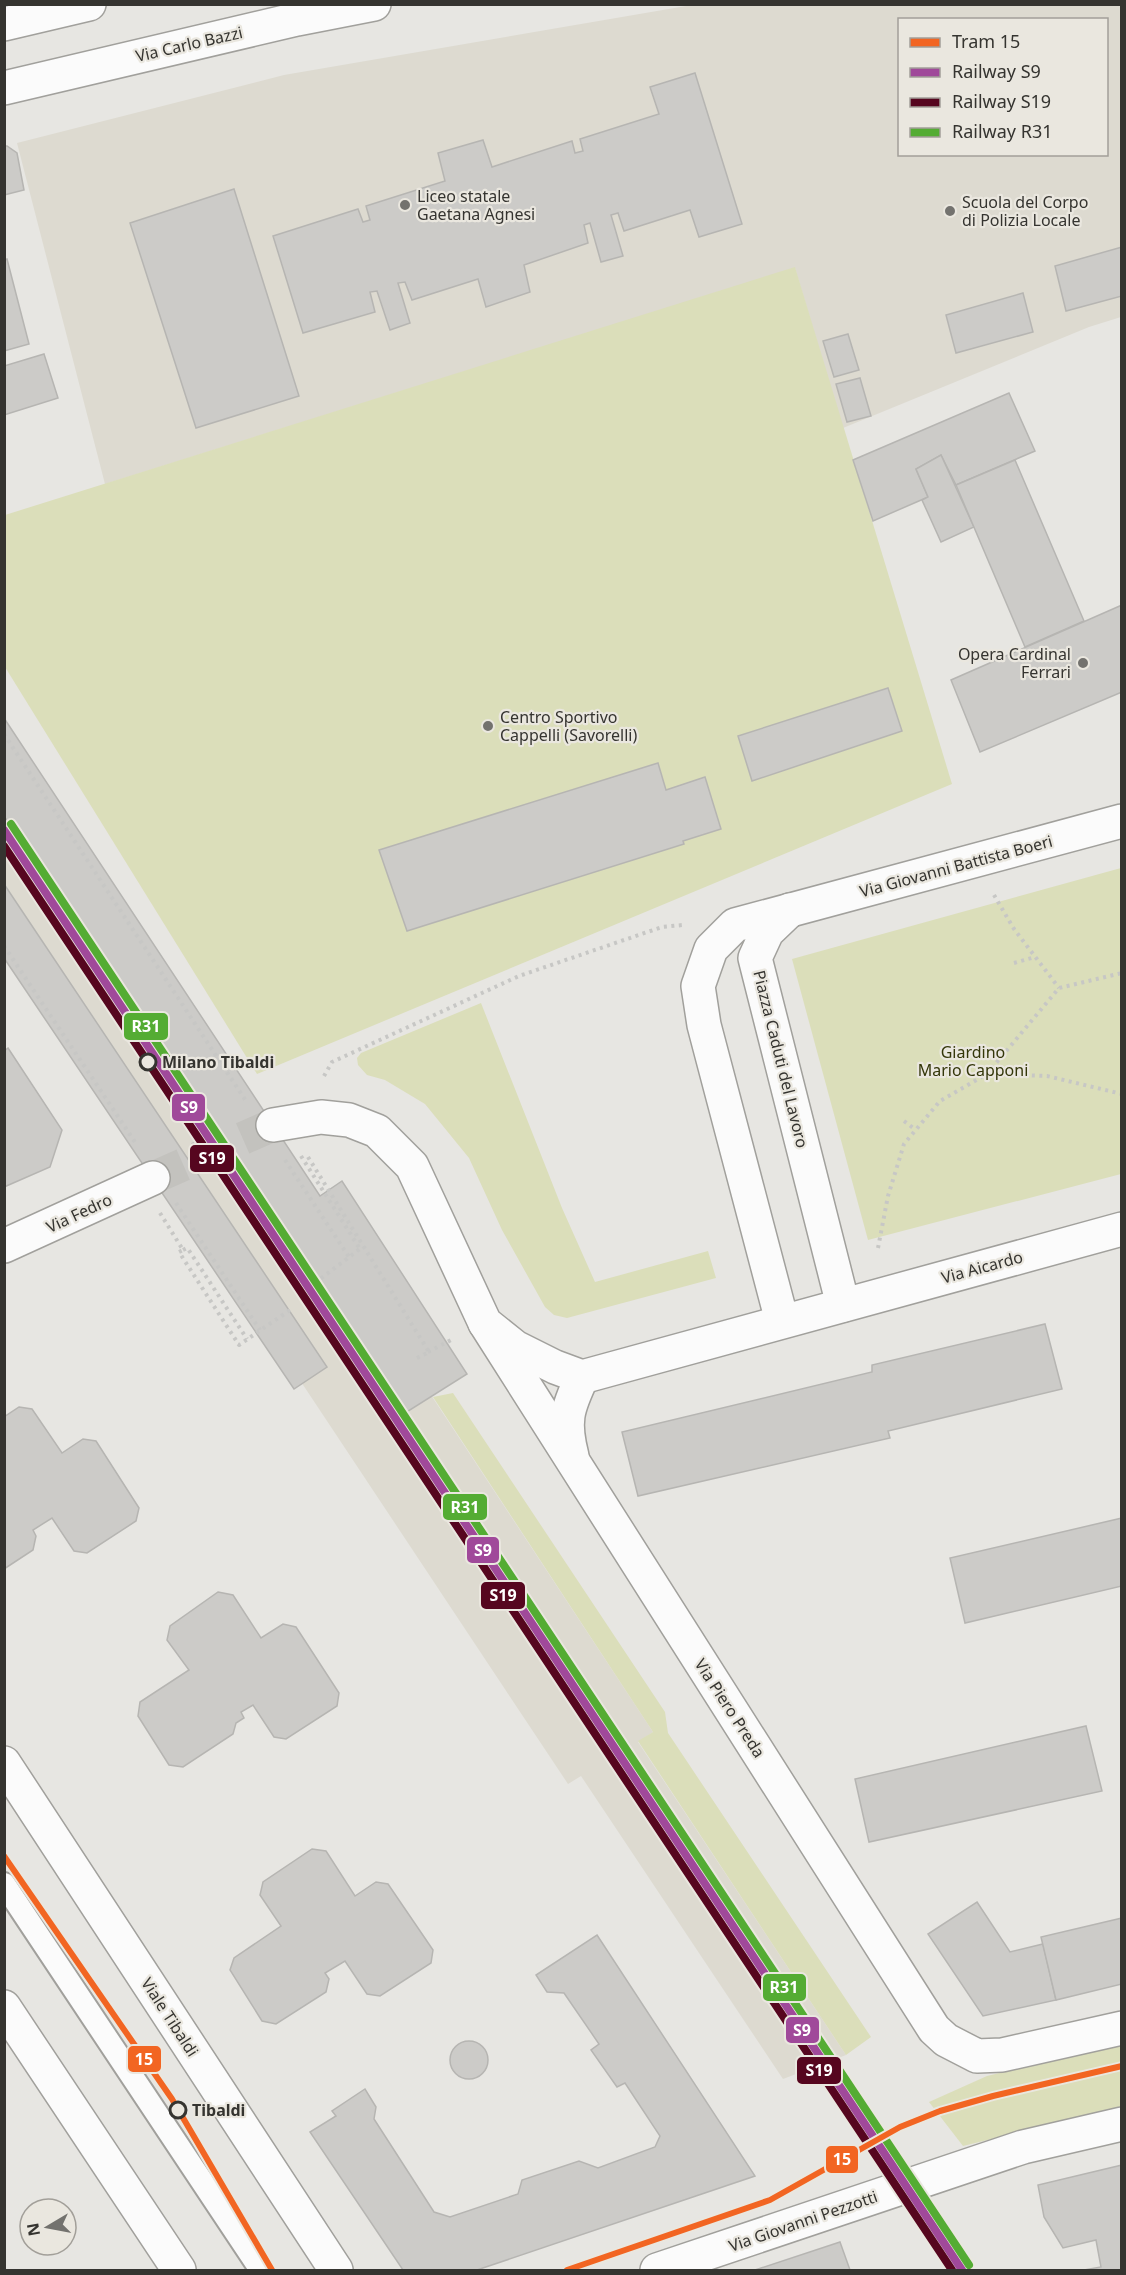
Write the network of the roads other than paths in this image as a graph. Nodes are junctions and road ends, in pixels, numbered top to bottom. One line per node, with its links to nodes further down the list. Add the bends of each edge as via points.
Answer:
1 (89, 4): 3 (street)
2 (374, 4): 4 (street, Via Carlo Bazzi)
3 (4, 24)
4 (4, 88)
5 (1122, 821): 6 (street, Via Giovanni Battista Boeri)
6 (790, 910): 11 (street, Piazza Caduti del Lavoro, via 768,932 755,958); 12 (street, via 735,925 711,949 698,986 704,1025)
7 (262, 1117): 13 (street, via 350,1120 377,1131 412,1166)
8 (147, 1165): 10 (street, Via Fedro)
9 (1122, 1229): 11 (street, Via Aicardo)
10 (4, 1246)
11 (843, 1305): 12 (street)
12 (782, 1322): 14 (street)
13 (485, 1323): 14 (street, via 515,1347); 15 (street, Via Piero Preda)
14 (582, 1377): 15 (street, via 567,1415)
15 (575, 1466): 19 (street, Via Piero Preda, via 934,2029 977,2056 1002,2055)
16 (4, 1763): 24 (street, Viale Tibaldi)
17 (4, 1884): 23 (lane)
18 (4, 2007): 22 (street)
19 (1122, 2028)
20 (1122, 2124): 21 (street, Via Giovanni Pezzotti, via 1023,2147)
21 (720, 2260): 25 (street, Via Giovanni Pezzotti)
22 (179, 2271)
23 (261, 2271)
24 (336, 2271)
25 (657, 2271)

